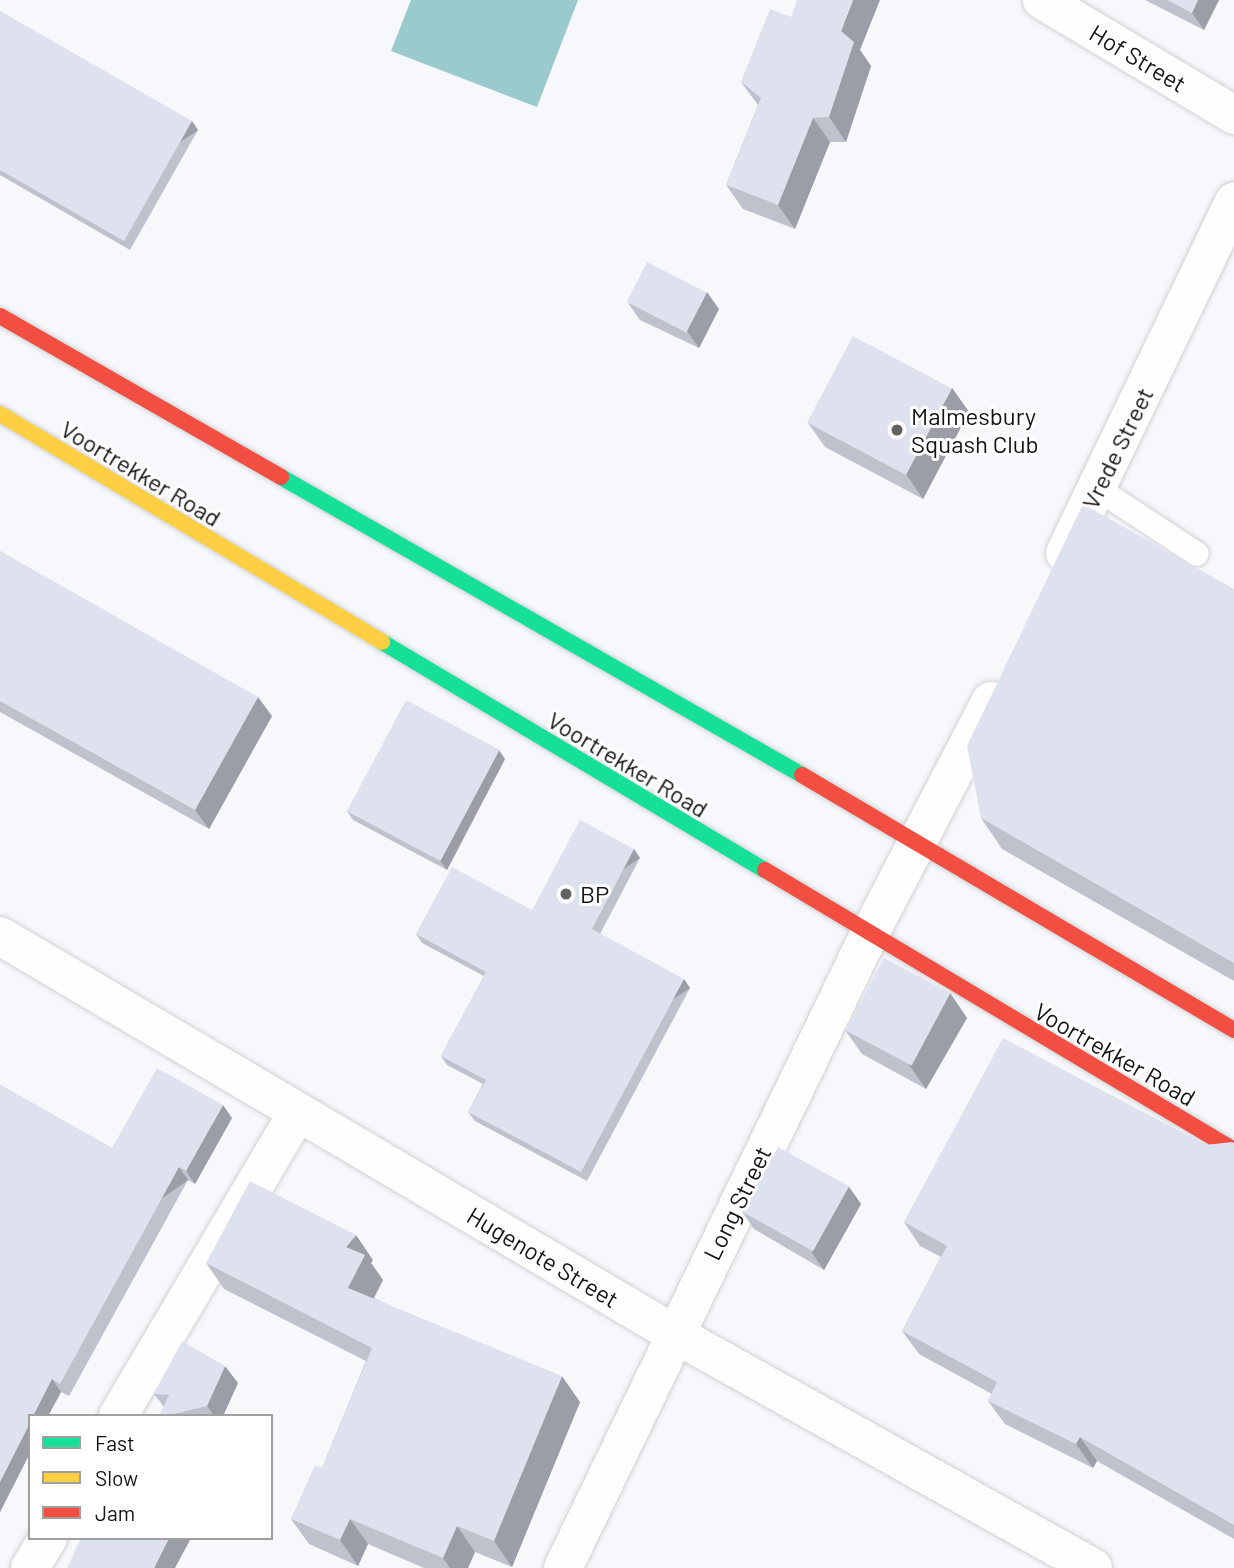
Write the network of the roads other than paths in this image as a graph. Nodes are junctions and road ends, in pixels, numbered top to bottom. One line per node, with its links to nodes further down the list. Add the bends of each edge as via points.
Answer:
1 (1042, 0): 2 (street, Hof Street)
2 (1234, 116)
3 (1234, 202): 6 (street, Vrede Street)
4 (0, 316): 10 (main road)
5 (0, 415): 12 (main road, Voortrekker Road)
6 (1098, 489): 7 (lane); 8 (street, Vrede Street)
7 (1197, 554)
8 (1049, 586)
9 (1006, 672): 10 (street)
10 (920, 842): 12 (street, Long Street); 13 (main road)
11 (0, 936): 14 (street, Hugenote Street)
12 (869, 936): 15 (main road, Voortrekker Road); 16 (street, Long Street)
13 (1234, 1030)
14 (298, 1112): 16 (street, Hugenote Street); 17 (street)
15 (1234, 1150)
16 (673, 1334): 20 (street, Long Street); 21 (street, Hugenote Street)
17 (119, 1414)
18 (47, 1540): 19 (street)
19 (30, 1568)
20 (563, 1568)
21 (1093, 1568)

